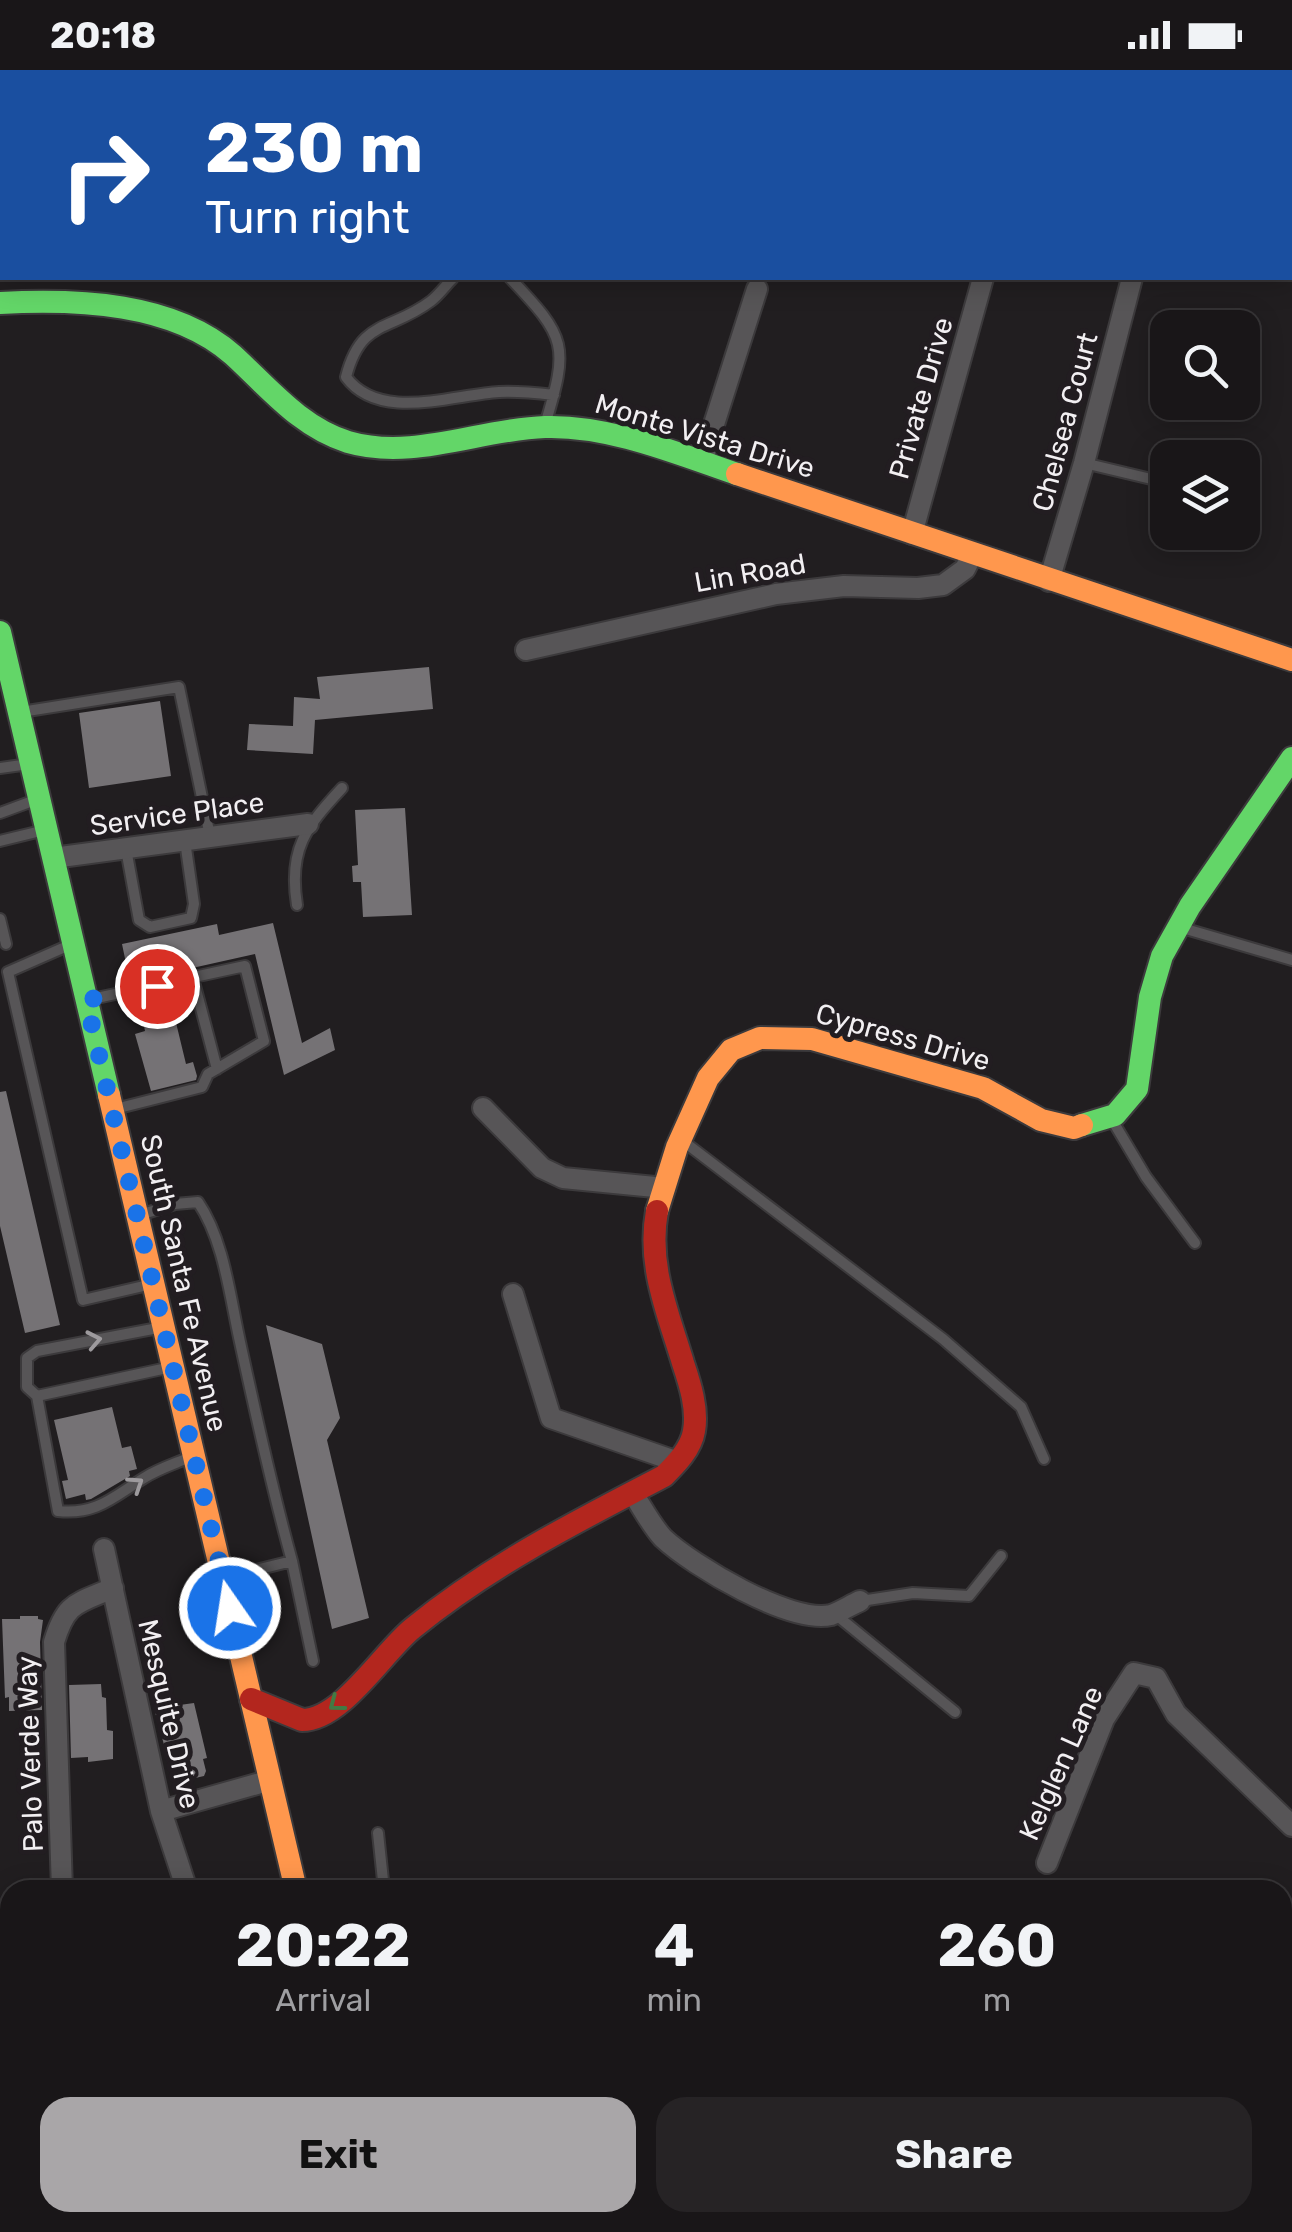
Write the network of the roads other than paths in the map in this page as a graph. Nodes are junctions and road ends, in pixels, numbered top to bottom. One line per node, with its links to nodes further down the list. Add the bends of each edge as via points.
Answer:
1 (452, 280): 7 (lane, via 432,301 367,334 352,350 346,377 354,388 385,402 499,392)
2 (512, 280): 7 (lane, via 554,328 560,348)
3 (982, 280): 12 (street, Private Drive)
4 (1131, 280): 10 (street, Chelsea Court)
5 (757, 289): 9 (street)
6 (0, 303): 8 (main road, Monte Vista Drive, via 88,305 198,331 306,423 353,443 426,446)
7 (554, 396): 8 (lane)
8 (544, 426): 9 (main road, Monte Vista Drive, via 617,437)
9 (702, 462): 12 (main road, Monte Vista Drive)
10 (1084, 464): 11 (lane); 14 (street, Chelsea Court)
11 (1150, 479)
12 (912, 534): 13 (main road, Monte Vista Drive)
13 (972, 554): 14 (main road, Monte Vista Drive); 16 (street, Lin Road, via 965,570 943,585 776,594)
14 (1049, 581): 17 (main road, Monte Vista Drive)
15 (0, 632): 18 (main road, South Santa Fe Avenue)
16 (526, 650)
17 (1292, 660)
18 (12, 704): 20 (main road, South Santa Fe Avenue); 27 (lane, via 180,687)
19 (1292, 758): 34 (main road)
20 (31, 764): 21 (lane); 23 (main road, South Santa Fe Avenue)
21 (0, 768)
22 (342, 788): 25 (lane)
23 (39, 799): 24 (lane); 26 (main road, South Santa Fe Avenue)
24 (0, 813)
25 (308, 824): 27 (street, Service Place); 32 (lane, via 292,875)
26 (46, 829): 28 (lane); 31 (main road, South Santa Fe Avenue)
27 (210, 837): 29 (street, Service Place)
28 (0, 840)
29 (186, 841): 30 (street, Service Place); 30 (lane, via 191,918 150,927 138,920)
30 (126, 848): 31 (street, Service Place)
31 (53, 858): 36 (main road, South Santa Fe Avenue)
32 (297, 905)
33 (0, 919): 35 (lane)
34 (1178, 927): 37 (lane); 43 (main road, via 1150,997 1137,1089)
35 (6, 944)
36 (73, 944): 39 (main road, South Santa Fe Avenue); 48 (lane, via 8,972 84,1300)
37 (1292, 960)
38 (194, 978): 39 (lane); 40 (lane); 40 (lane, via 245,966 264,1042)
39 (86, 1000): 42 (main road, South Santa Fe Avenue)
40 (217, 1068): 42 (lane, via 202,1087)
41 (483, 1108): 45 (street, via 542,1168 563,1178)
42 (112, 1110): 46 (main road, South Santa Fe Avenue)
43 (1110, 1117): 44 (main road, Cypress Drive, via 1074,1128 1041,1120 983,1088 786,1036 754,1039 728,1051 699,1093); 47 (lane)
44 (682, 1140): 45 (main road, Cypress Drive); 54 (lane, via 944,1339 1021,1407)
45 (665, 1188): 55 (main road, Cypress Drive, via 653,1236 656,1272 694,1432)
46 (137, 1215): 48 (main road, South Santa Fe Avenue); 59 (lane, via 198,1202 207,1216)
47 (1194, 1243)
48 (153, 1284): 50 (main road, South Santa Fe Avenue)
49 (512, 1294): 55 (street, via 552,1418)
50 (164, 1326): 51 (main road, South Santa Fe Avenue); 52 (lane, one-way to 50, via 28,1387 27,1358 36,1351)
51 (173, 1367): 52 (lane); 53 (main road, South Santa Fe Avenue)
52 (37, 1396): 53 (lane, one-way to 53, via 58,1511 79,1513 116,1498)
53 (194, 1455): 60 (main road, South Santa Fe Avenue)
54 (1044, 1459)
55 (678, 1462): 56 (main road)
56 (632, 1492): 63 (street, via 659,1534 683,1556 784,1609); 65 (main road, one-way to 65, via 533,1544 402,1638 347,1697 311,1720)
57 (104, 1549): 61 (street, Mesquite Drive)
58 (1001, 1556): 62 (lane, via 968,1596 913,1593)
59 (292, 1561): 60 (lane); 64 (lane)
60 (223, 1578): 65 (main road, South Santa Fe Avenue)
61 (112, 1588): 68 (street, Mesquite Drive); 72 (street, Palo Verde Way, via 68,1608 54,1642)
62 (860, 1602): 63 (street)
63 (834, 1613): 66 (lane)
64 (313, 1661)
65 (252, 1699): 67 (main road, South Santa Fe Avenue)
66 (955, 1712)
67 (270, 1780): 68 (street); 74 (main road, South Santa Fe Avenue)
68 (161, 1811): 73 (street, Mesquite Drive)
69 (1292, 1826): 71 (street, Kelglen Lane, via 1176,1714 1156,1678 1134,1673 1104,1718)
70 (378, 1833): 75 (lane)
71 (1047, 1863)
72 (62, 1880)
73 (184, 1880)
74 (294, 1880)
75 (383, 1880)

